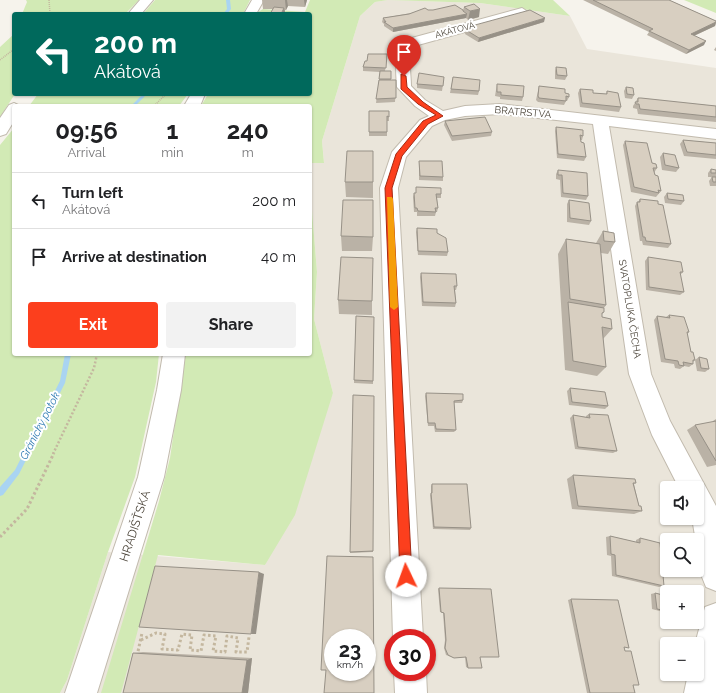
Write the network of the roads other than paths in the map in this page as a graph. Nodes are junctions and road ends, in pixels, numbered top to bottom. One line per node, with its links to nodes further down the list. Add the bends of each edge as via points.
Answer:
1 (147, 0): 3 (street)
2 (258, 0): 4 (street)
3 (136, 12)
4 (251, 12)
5 (522, 12): 7 (street, AKÁTOVÁ, via 406,46 404,87 420,103)
6 (12, 112): 9 (street)
7 (440, 116): 8 (street, BRATRSTVA, via 465,111 500,109); 16 (street, BRATRSTVA, via 426,123 398,156 389,188)
8 (600, 120): 10 (street, BRATRSTVA); 12 (street, SVATOPLUKA ČECHA, via 640,374 661,427)
9 (0, 131)
10 (716, 134)
11 (174, 356): 18 (street, HRADIŠŤSKÁ, via 151,478)
12 (691, 481)
13 (704, 513): 14 (street, SVATOPLUKA ČECHA)
14 (716, 577)
15 (716, 618): 20 (street)
16 (408, 629)
17 (410, 681): 19 (street)
18 (81, 693)
19 (411, 693)
20 (700, 693)

